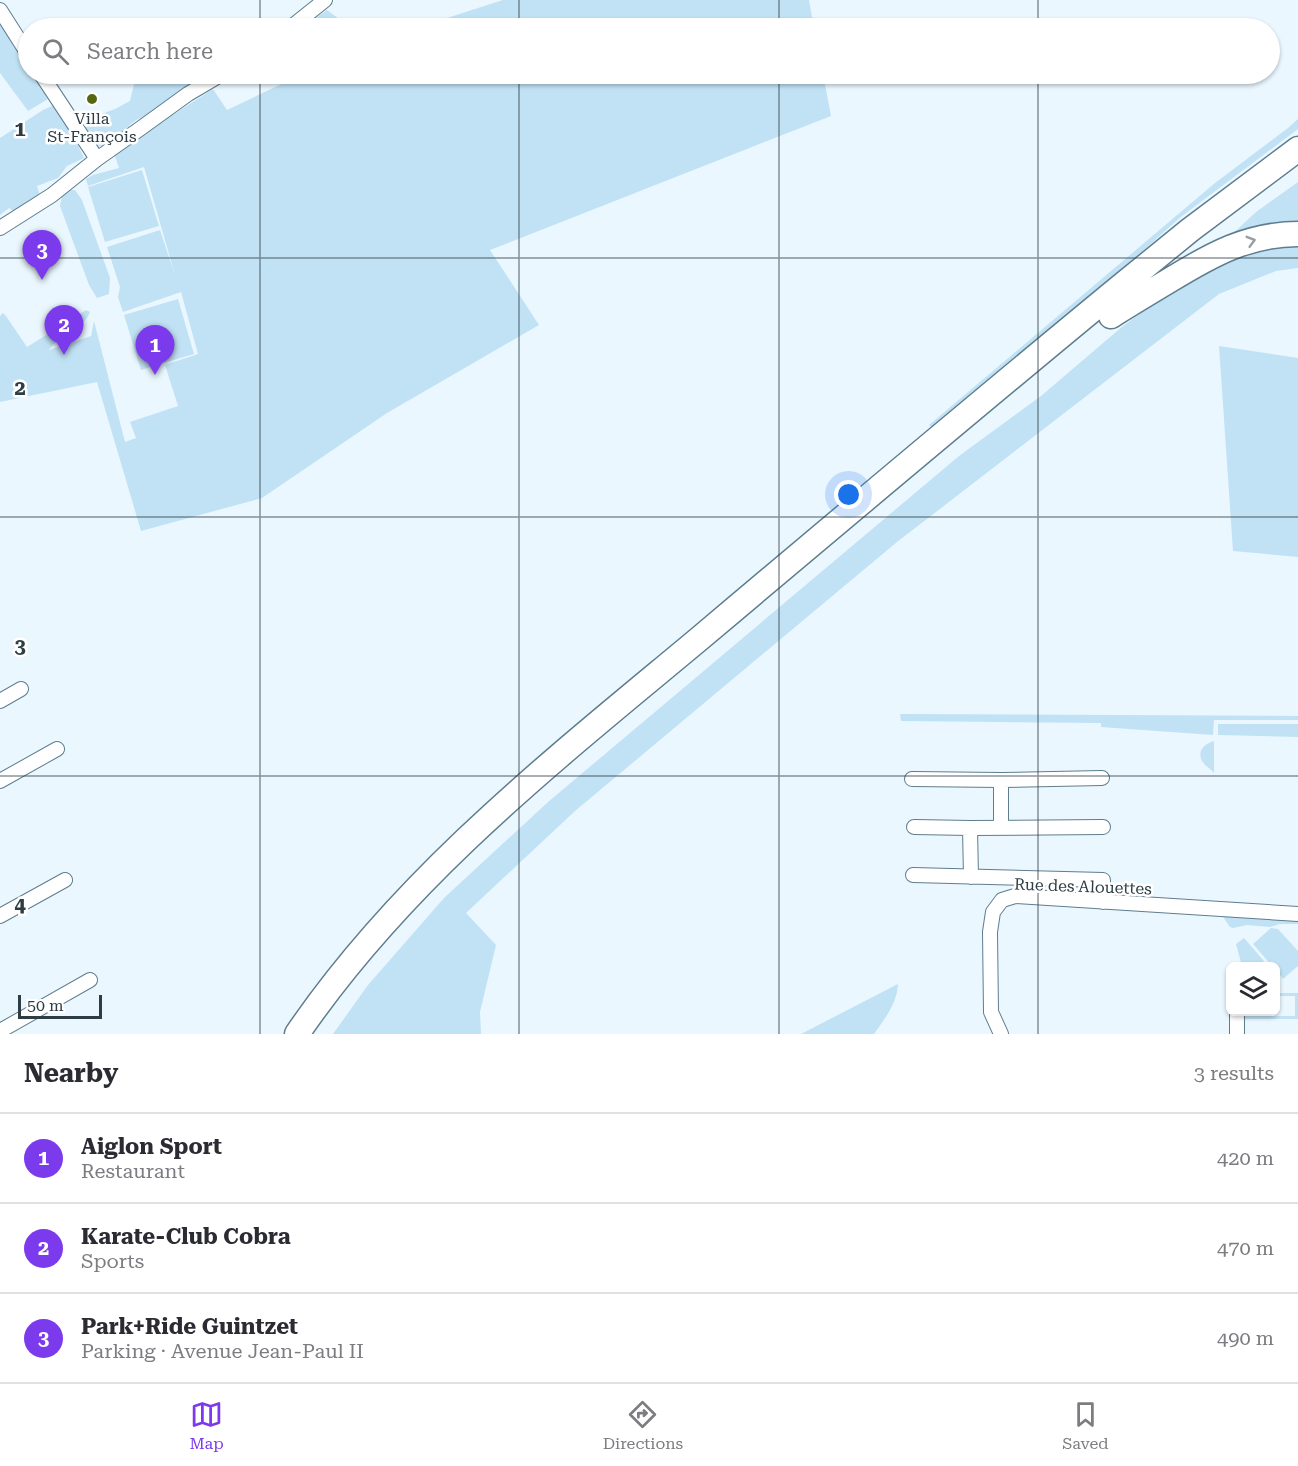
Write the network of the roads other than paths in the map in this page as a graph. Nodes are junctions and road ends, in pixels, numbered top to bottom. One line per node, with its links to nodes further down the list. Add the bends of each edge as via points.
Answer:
1 (325, 0): 3 (street)
2 (0, 10): 4 (street)
3 (302, 18)
4 (18, 38)
5 (48, 84): 8 (street)
6 (205, 84): 8 (street)
7 (1298, 149): 33 (highway, via 1120,287 505,803 383,924)
8 (97, 159): 10 (street, via 52,195)
9 (1298, 169): 12 (highway)
10 (0, 228)
11 (1298, 234): 12 (highway, one-way to 11, via 1206,258 1263,237)
12 (1111, 316): 34 (highway, via 501,829 389,942)
13 (21, 689): 14 (street)
14 (0, 701)
15 (57, 749): 19 (street)
16 (912, 778): 18 (street)
17 (1102, 778): 18 (street)
18 (1001, 780): 21 (street)
19 (0, 781)
20 (914, 827): 23 (street)
21 (1001, 827): 22 (street); 23 (street)
22 (1103, 827)
23 (970, 828): 25 (street)
24 (913, 875): 25 (street)
25 (971, 877): 27 (street, via 1103,880)
26 (65, 880): 29 (street)
27 (1103, 902): 28 (street, Rue des Alouettes); 35 (street, Rue des Alouettes, via 1015,896 1002,900 993,912 990,932 991,1012)
28 (1298, 914)
29 (0, 916)
30 (90, 980): 32 (street)
31 (1237, 1016): 36 (street)
32 (0, 1031)
33 (297, 1034)
34 (316, 1034)
35 (1001, 1034)
36 (1236, 1034)

